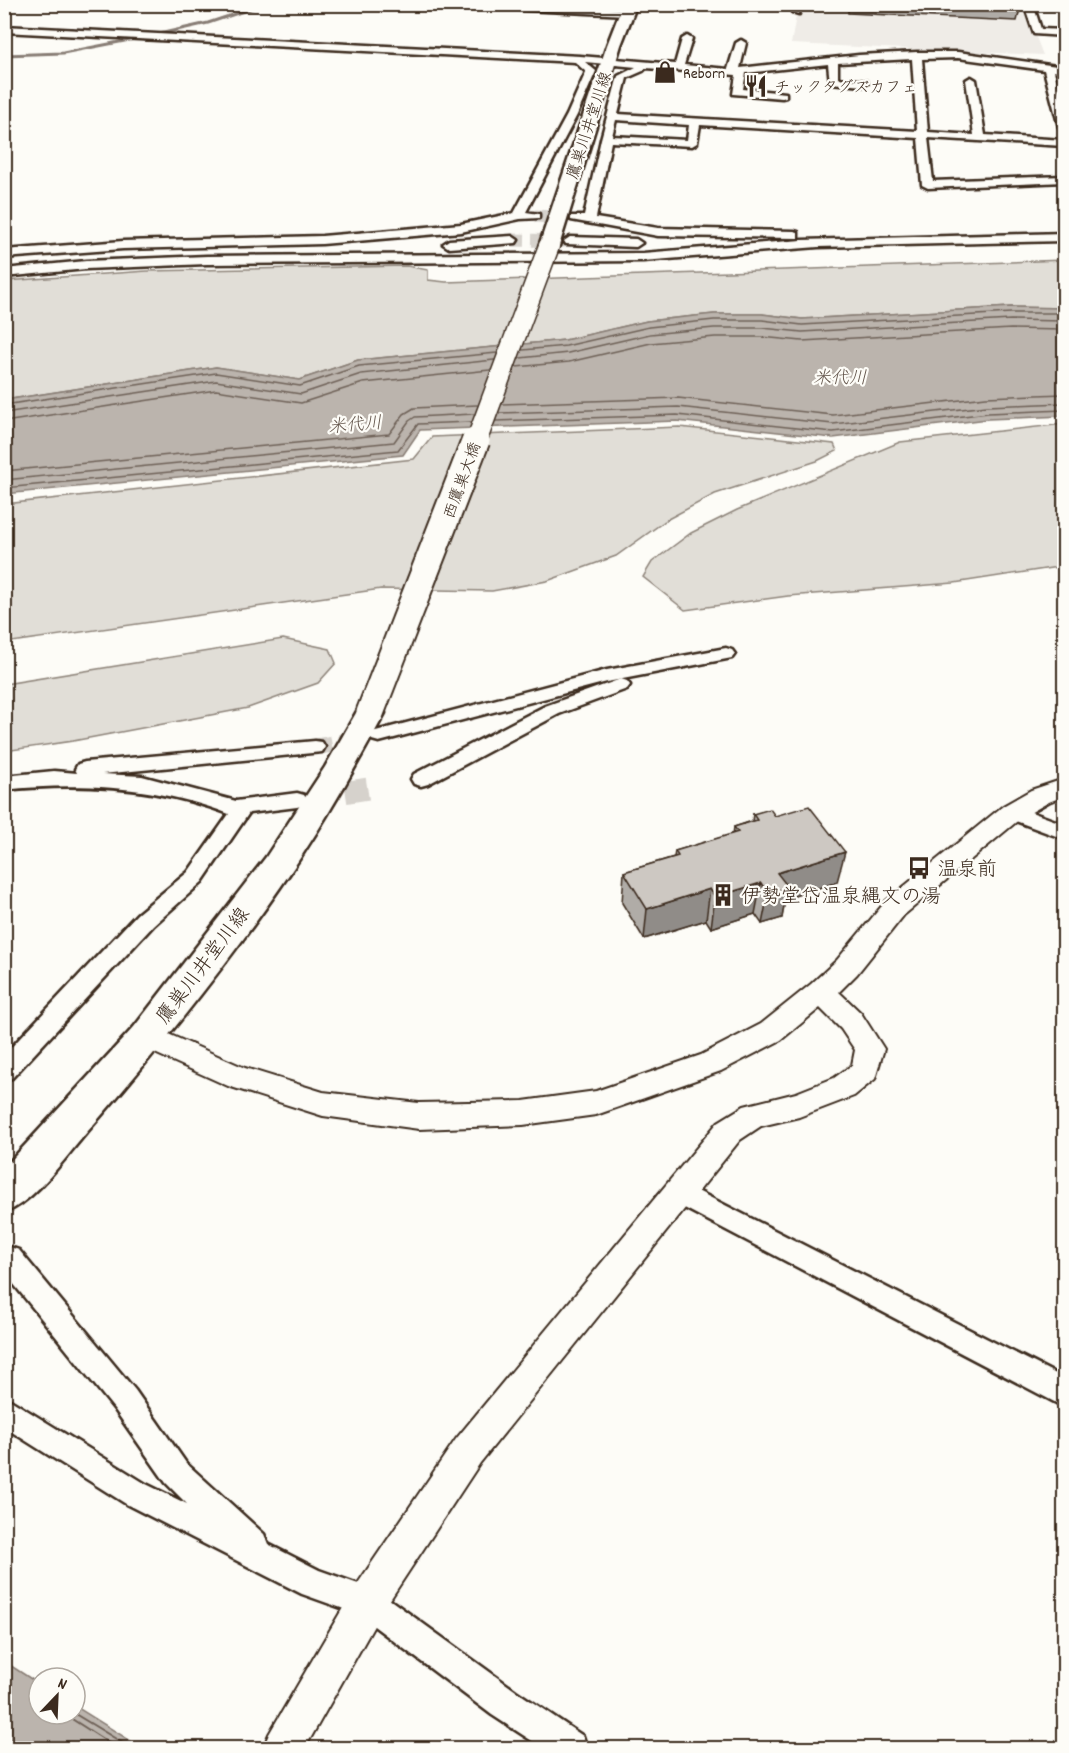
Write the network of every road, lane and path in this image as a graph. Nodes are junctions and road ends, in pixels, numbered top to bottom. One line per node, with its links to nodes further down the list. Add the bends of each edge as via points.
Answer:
1 (465, 4): 3 (street)
2 (1028, 4): 5 (street, via 1037,32)
3 (628, 8): 11 (main road, 鷹巣川井堂川線)
4 (4, 29): 10 (street)
5 (1061, 30): 8 (street)
6 (687, 39): 14 (street)
7 (741, 43): 17 (street)
8 (1065, 45)
9 (917, 55): 12 (street); 15 (street, via 958,55); 24 (street)
10 (580, 59): 11 (street); 29 (street, via 591,71)
11 (609, 61): 13 (street); 38 (main road, 鷹巣川井堂川線)
12 (833, 61): 17 (street); 19 (street, via 833,81)
13 (643, 64): 14 (street); 21 (street, via 623,76)
14 (679, 67): 17 (street)
15 (1048, 68): 16 (street); 23 (street)
16 (1065, 70)
17 (738, 72): 20 (street, via 737,92)
18 (971, 80): 25 (street)
19 (863, 83)
20 (782, 95)
21 (612, 117): 22 (street); 26 (street)
22 (695, 122): 24 (street); 26 (street, via 692,143)
23 (1065, 128)
24 (923, 134): 25 (street); 28 (street, via 928,185)
25 (980, 138): 27 (street)
26 (606, 139): 32 (street)
27 (1065, 143)
28 (1065, 179)
29 (519, 215): 30 (street); 33 (street)
30 (535, 216)
31 (576, 218): 32 (street)
32 (589, 221): 35 (street)
33 (461, 228): 43 (street); 44 (street, via 322,240 123,245)
34 (1065, 230): 35 (street, via 822,236)
35 (658, 232): 39 (street)
36 (1065, 237): 39 (street)
37 (512, 240): 40 (street)
38 (559, 244): 39 (street); 48 (main road, 西鷹巣大橋, bridge, via 436,548)
39 (816, 244): 45 (street)
40 (437, 245)
41 (404, 246): 43 (street)
42 (1065, 246): 45 (street, via 793,257)
43 (350, 249): 46 (street, via 172,253)
44 (4, 254)
45 (643, 257): 47 (street, via 207,260)
46 (4, 265)
47 (4, 273)
48 (374, 724): 50 (street, via 726,654 672,668 552,710); 58 (main road, 鷹巣川井堂川線, via 338,771 278,865)
49 (315, 747): 51 (street, via 65,771)
50 (421, 779)
51 (4, 782): 54 (street, via 54,778 142,783)
52 (1065, 787): 55 (street)
53 (297, 800): 54 (street)
54 (236, 808): 59 (street, via 238,814 232,826 195,877 145,920)
55 (1012, 812): 56 (street); 57 (street, via 895,908)
56 (1065, 832)
57 (821, 992): 58 (street, via 771,1032 711,1063 596,1103 523,1113 419,1116 323,1104 238,1078); 60 (street, via 851,1021 870,1049 865,1071 844,1087 800,1105 745,1120 729,1131)
58 (147, 1037): 61 (main road, 鷹巣川井堂川線)
59 (4, 1071)
60 (680, 1193): 63 (street); 66 (street, via 468,1451)
61 (4, 1195)
62 (10, 1259): 65 (street, via 125,1400 176,1473)
63 (1065, 1393)
64 (4, 1410): 65 (street, via 136,1494)
65 (271, 1562): 66 (street, via 313,1583)
66 (360, 1615): 67 (street); 68 (street)
67 (283, 1749)
68 (571, 1749)

